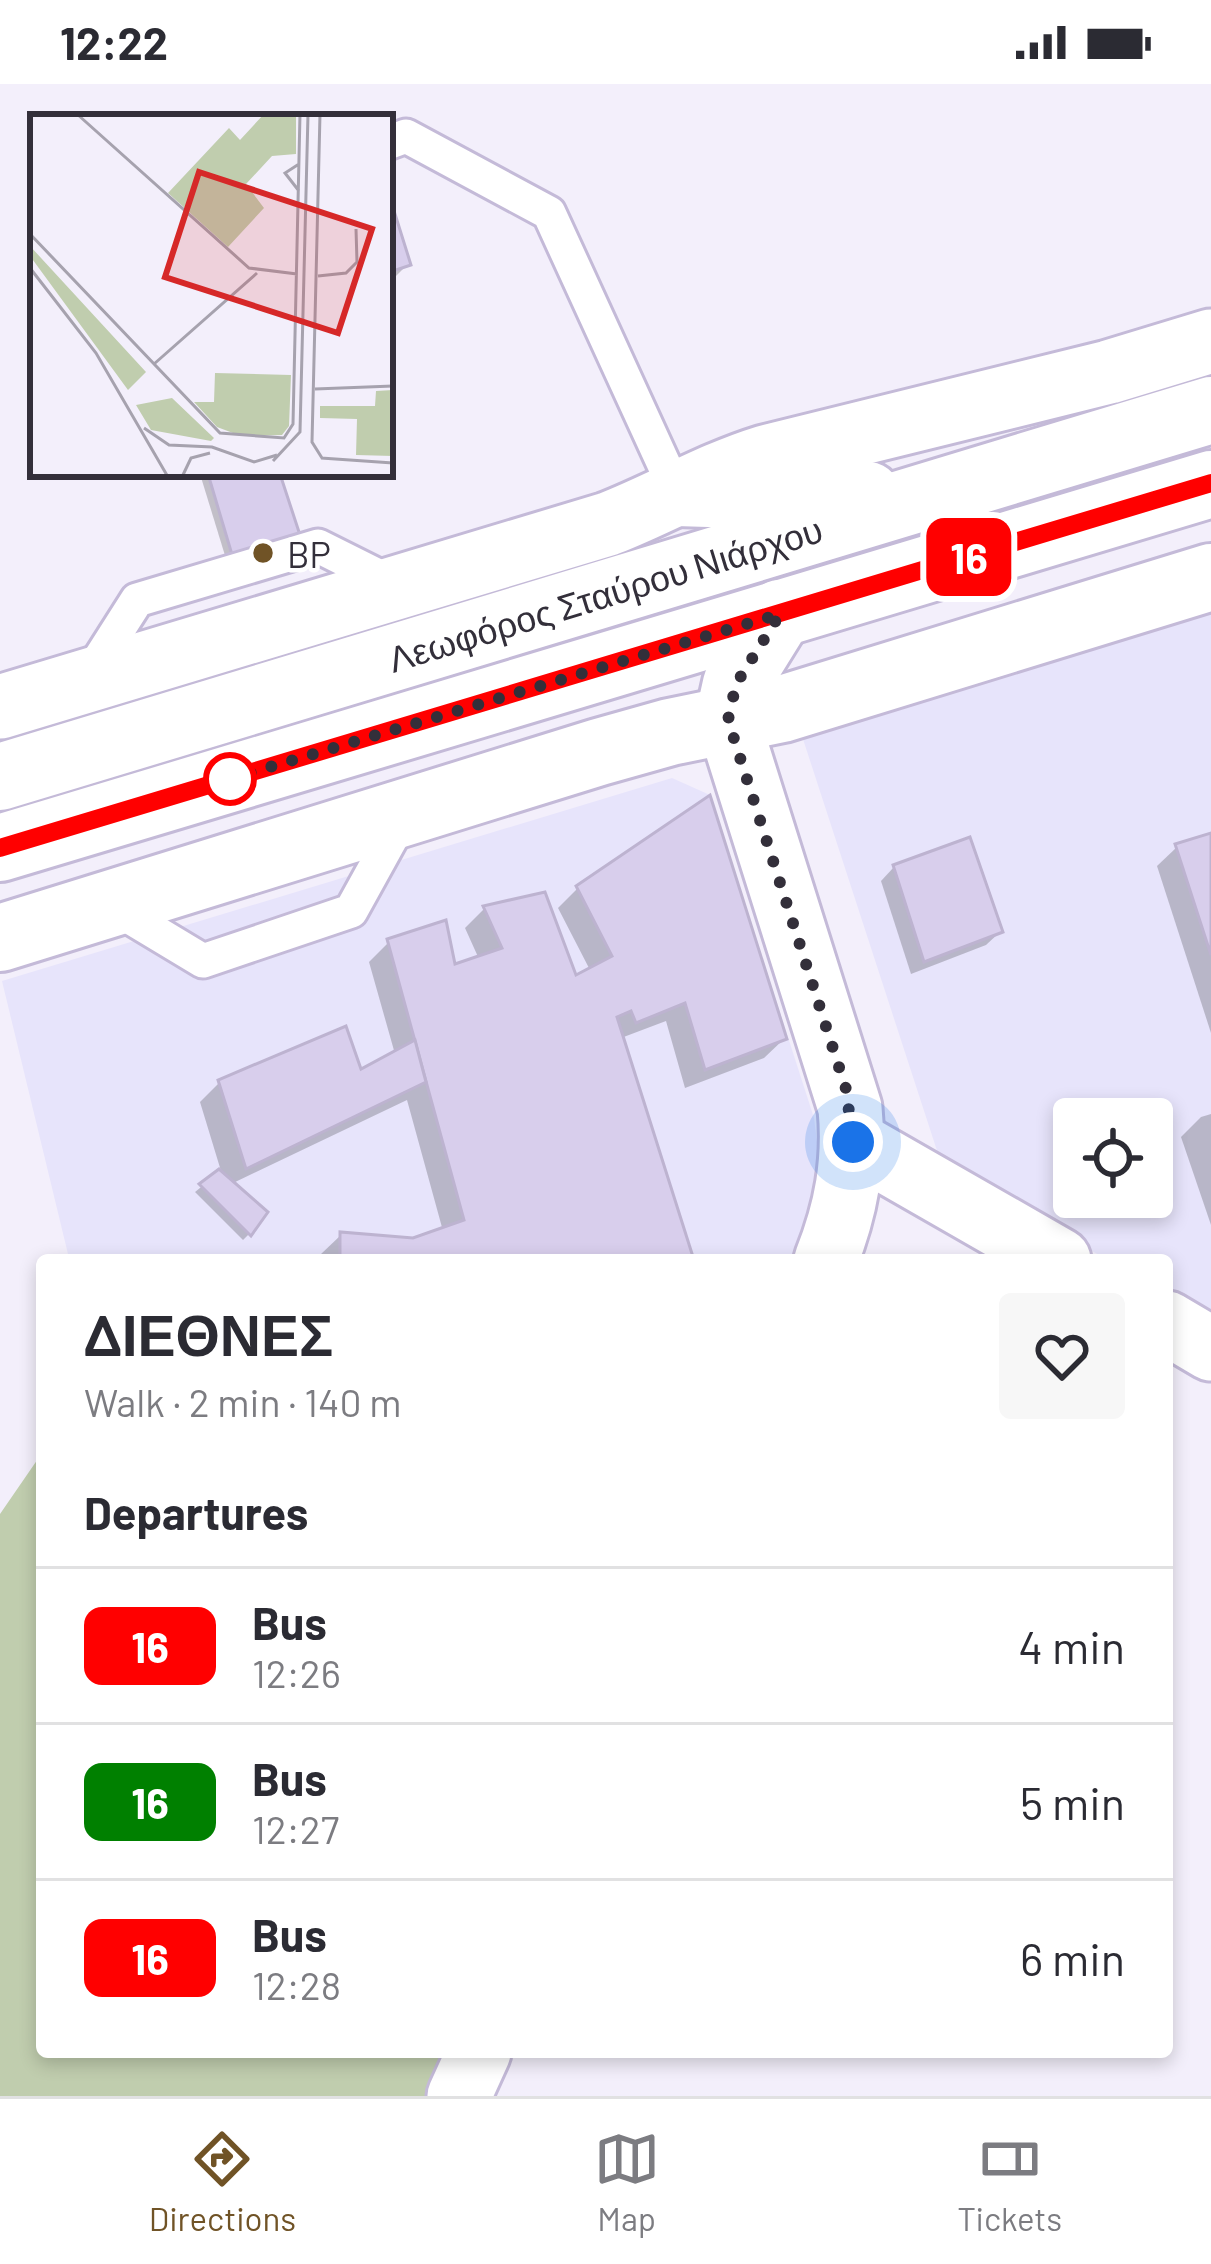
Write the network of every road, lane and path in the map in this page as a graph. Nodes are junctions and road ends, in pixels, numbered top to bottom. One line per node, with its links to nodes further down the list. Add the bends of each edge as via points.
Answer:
1 (393, 141): 5 (lane, via 406,136 549,213)
2 (1211, 341): 5 (street, via 765,457)
3 (1211, 410): 6 (main road, Λεωφόρος Σταύρου Νιάρχου)
4 (1211, 484): 8 (main road, Λεωφόρος Σταύρου Νιάρχου)
5 (677, 494): 6 (main road, via 810,490); 9 (street, via 608,524)
6 (919, 498): 11 (main road, Λεωφόρος Σταύρου Νιάρχου)
7 (1211, 577): 10 (main road)
8 (780, 614): 10 (main road, via 736,684); 12 (main road, Λεωφόρος Σταύρου Νιάρχου)
9 (0, 707)
10 (728, 720): 13 (main road, via 598,752); 14 (street, via 846,1089)
11 (0, 777)
12 (0, 848)
13 (0, 938)
14 (853, 1142): 15 (street); 16 (street)
15 (828, 1254)
16 (1049, 1254)
17 (1173, 1327): 18 (street)
18 (1211, 1349)
19 (475, 2058): 20 (street)
20 (459, 2096)

